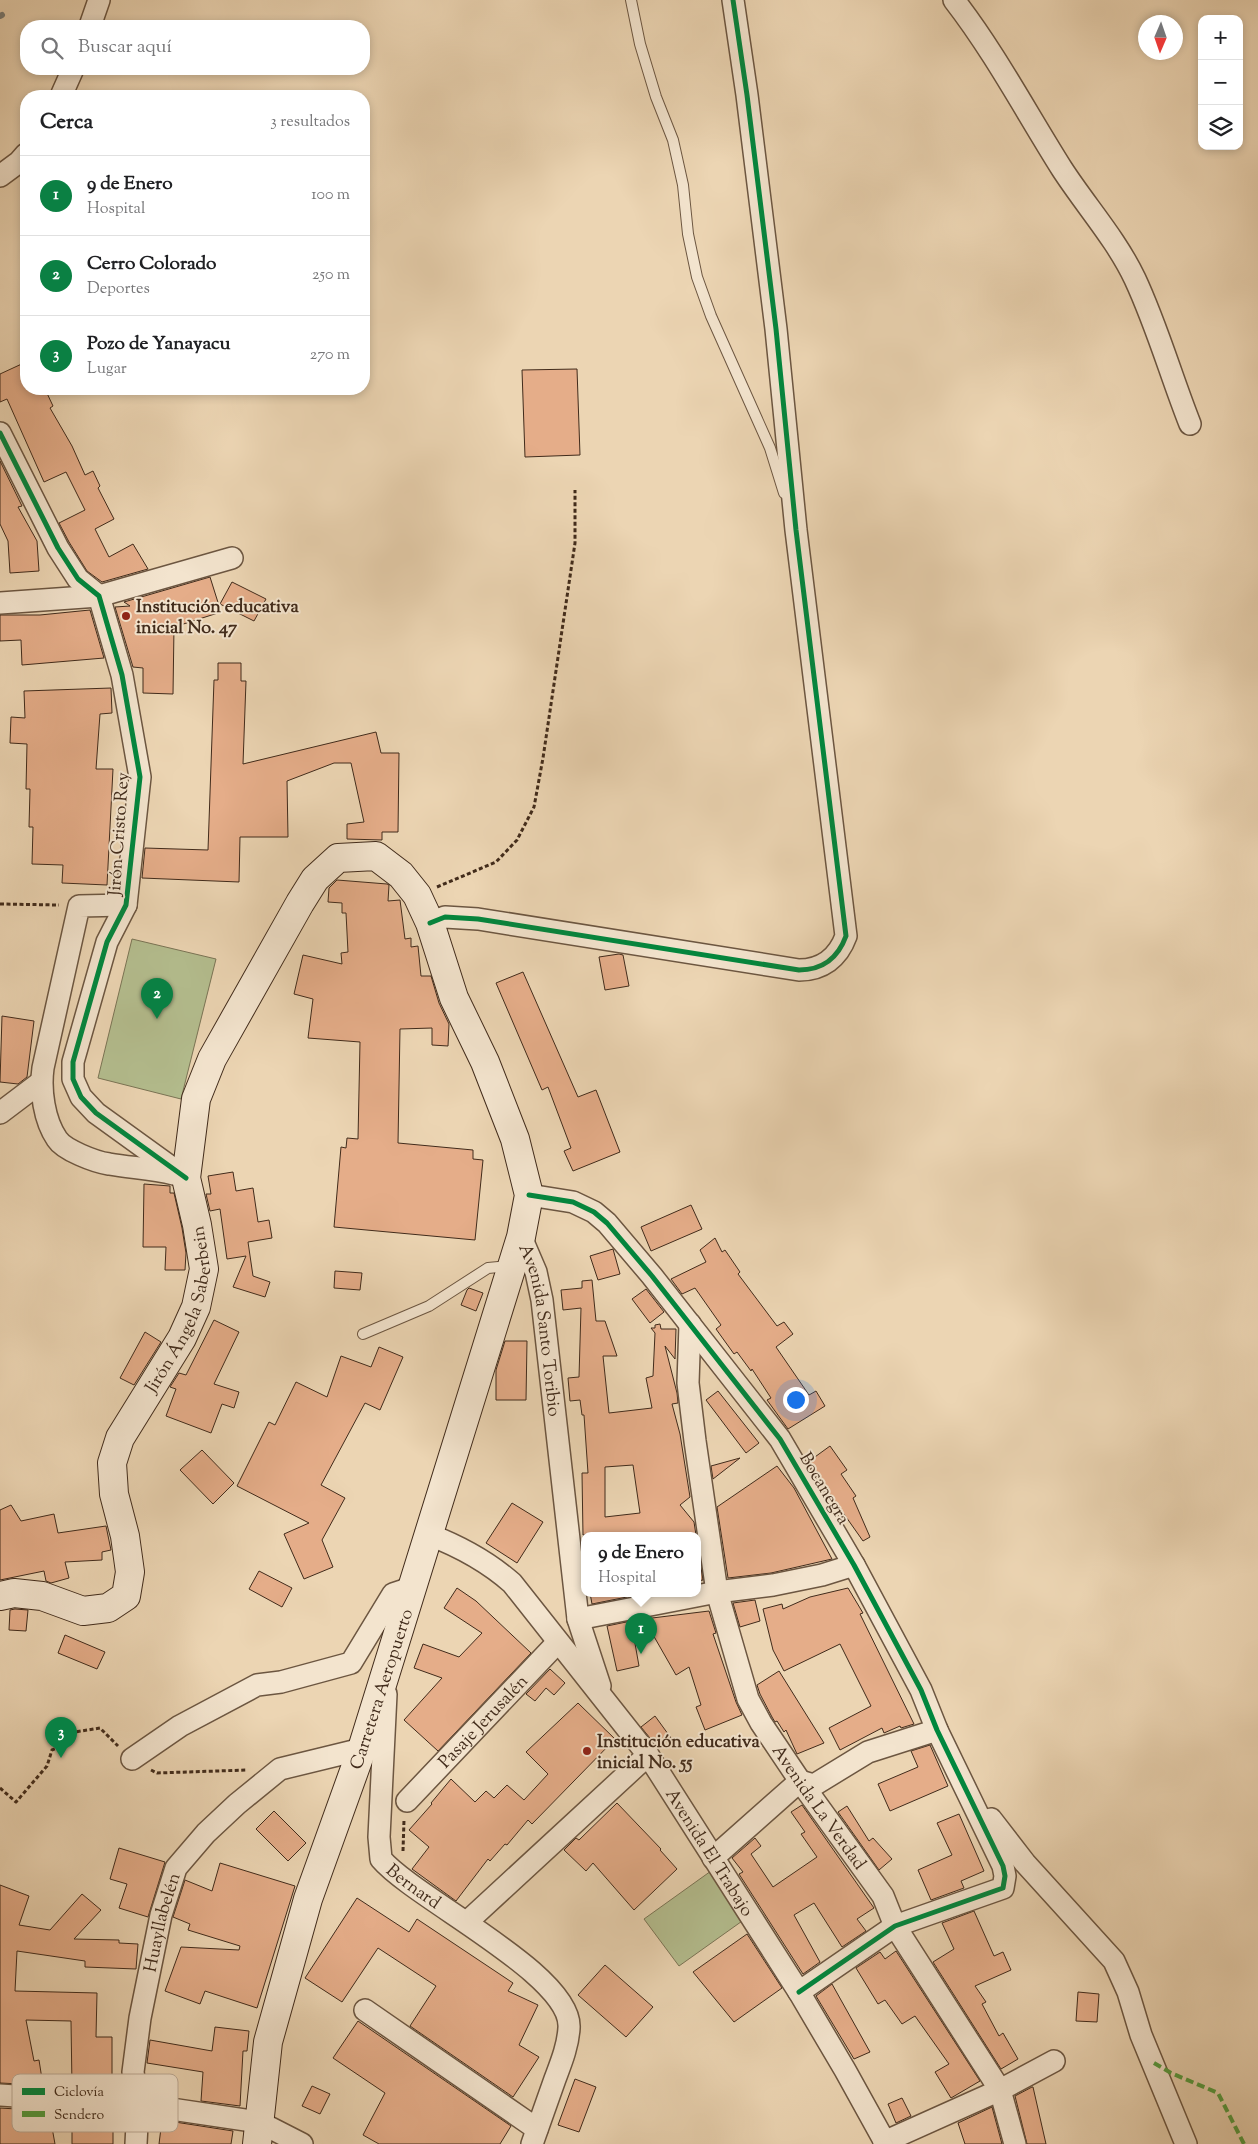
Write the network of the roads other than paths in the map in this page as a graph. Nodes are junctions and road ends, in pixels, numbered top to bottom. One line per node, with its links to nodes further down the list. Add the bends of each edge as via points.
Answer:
1 (99, 0): 5 (street)
2 (631, 0): 12 (lane, via 653,88 673,140 696,277 770,448)
3 (733, 0): 12 (street, via 776,329)
4 (954, 0): 10 (street, via 993,54 1064,171 1108,232 1134,277)
5 (92, 20)
6 (71, 75): 7 (street)
7 (64, 90)
8 (20, 161): 9 (street)
9 (0, 176)
10 (1190, 424)
11 (0, 433): 14 (street, via 58,548 78,579)
12 (796, 530): 18 (street, via 846,928 843,945 832,959 817,968 799,970 478,919 445,917)
13 (232, 558): 14 (street)
14 (99, 596): 15 (street); 17 (street, Jirón Cristo Rey, via 122,676 140,777)
15 (0, 603)
16 (315, 879): 18 (main road, Avenida Santo Toribio, via 338,858 376,856 401,875 417,895); 21 (main road, Jirón Ángela Saberbein, via 212,1059 196,1099)
17 (126, 905): 19 (street, via 80,906); 21 (street, Jirón Cristo Rey, via 107,942 73,1062 73,1079 81,1097 96,1113)
18 (430, 923): 22 (main road, Avenida Santo Toribio, via 454,998 485,1062 515,1139)
19 (41, 1082): 20 (street); 21 (street, via 47,1117 57,1140 79,1154 106,1164 156,1169)
20 (0, 1113)
21 (186, 1178): 32 (main road, Jirón Ángela Saberbein, via 204,1269 196,1307 182,1338 120,1438 112,1462 114,1494 130,1572 126,1596 108,1608 83,1611 42,1596 14,1593)
22 (529, 1195): 23 (main road, Avenida Santo Toribio); 25 (street, Bocanegra, via 573,1202 594,1212 607,1223)
23 (521, 1237): 24 (main road, Carretera Aeropuerto); 34 (street, Avenida Santo Toribio, via 536,1272 542,1300)
24 (512, 1266): 26 (lane, via 488,1268 430,1306); 27 (main road, Carretera Aeropuerto)
25 (690, 1324): 28 (street, Bocanegra, via 780,1439); 30 (street, Avenida La Verdad, via 689,1392)
26 (363, 1334)
27 (430, 1535): 29 (main road, Carretera Aeropuerto); 35 (street, Avenida El Trabajo, via 460,1547 494,1567 512,1583)
28 (854, 1565): 30 (street, via 822,1576); 38 (street, Bocanegra, via 921,1690)
29 (414, 1587): 36 (main road, Carretera Aeropuerto); 41 (street, via 393,1594 351,1663 281,1682 257,1685 180,1726)
30 (717, 1592): 31 (street); 42 (street, Avenida La Verdad, via 748,1699)
31 (701, 1595)
32 (0, 1596)
33 (691, 1597): 34 (street)
34 (578, 1619): 37 (street, Avenida Santo Toribio)
35 (558, 1642): 37 (street, Avenida El Trabajo); 44 (street, Pasaje Jerusalén)
36 (388, 1664): 39 (main road, Carretera Aeropuerto); 46 (street, Bernard, via 381,1859 404,1882)
37 (605, 1700): 40 (street, Avenida El Trabajo)
38 (937, 1730): 42 (street, via 868,1752 814,1785); 43 (street, Bocanegra)
39 (362, 1749): 51 (street, Huayllabelén, via 280,1769 206,1833 176,1868 161,1915 140,2018); 54 (main road, Carretera Aeropuerto, via 308,1899 275,2016 268,2042)
40 (648, 1755): 45 (street, Avenida El Trabajo); 46 (street)
41 (132, 1759)
42 (800, 1781): 45 (street); 47 (street, Avenida La Verdad, via 883,1896)
43 (965, 1787): 47 (street, Bocanegra, via 1003,1866 1003,1888); 59 (street, via 1025,1863 1114,1961)
44 (406, 1800)
45 (713, 1858): 48 (street, Avenida El Trabajo)
46 (467, 1922): 55 (street, Bernard, via 555,1993 565,2009 570,2026 565,2051)
47 (895, 1926): 48 (street); 52 (street, Avenida La Verdad)
48 (799, 1992): 56 (street, Avenida El Trabajo)
49 (365, 2010): 55 (street)
50 (1054, 2061): 52 (street)
51 (133, 2074)
52 (1000, 2090): 56 (street); 58 (street, Avenida La Verdad)
53 (178, 2114): 54 (street)
54 (258, 2133): 57 (street)
55 (535, 2137)
56 (885, 2143)
57 (302, 2144)
58 (1015, 2144)
59 (1186, 2144)

